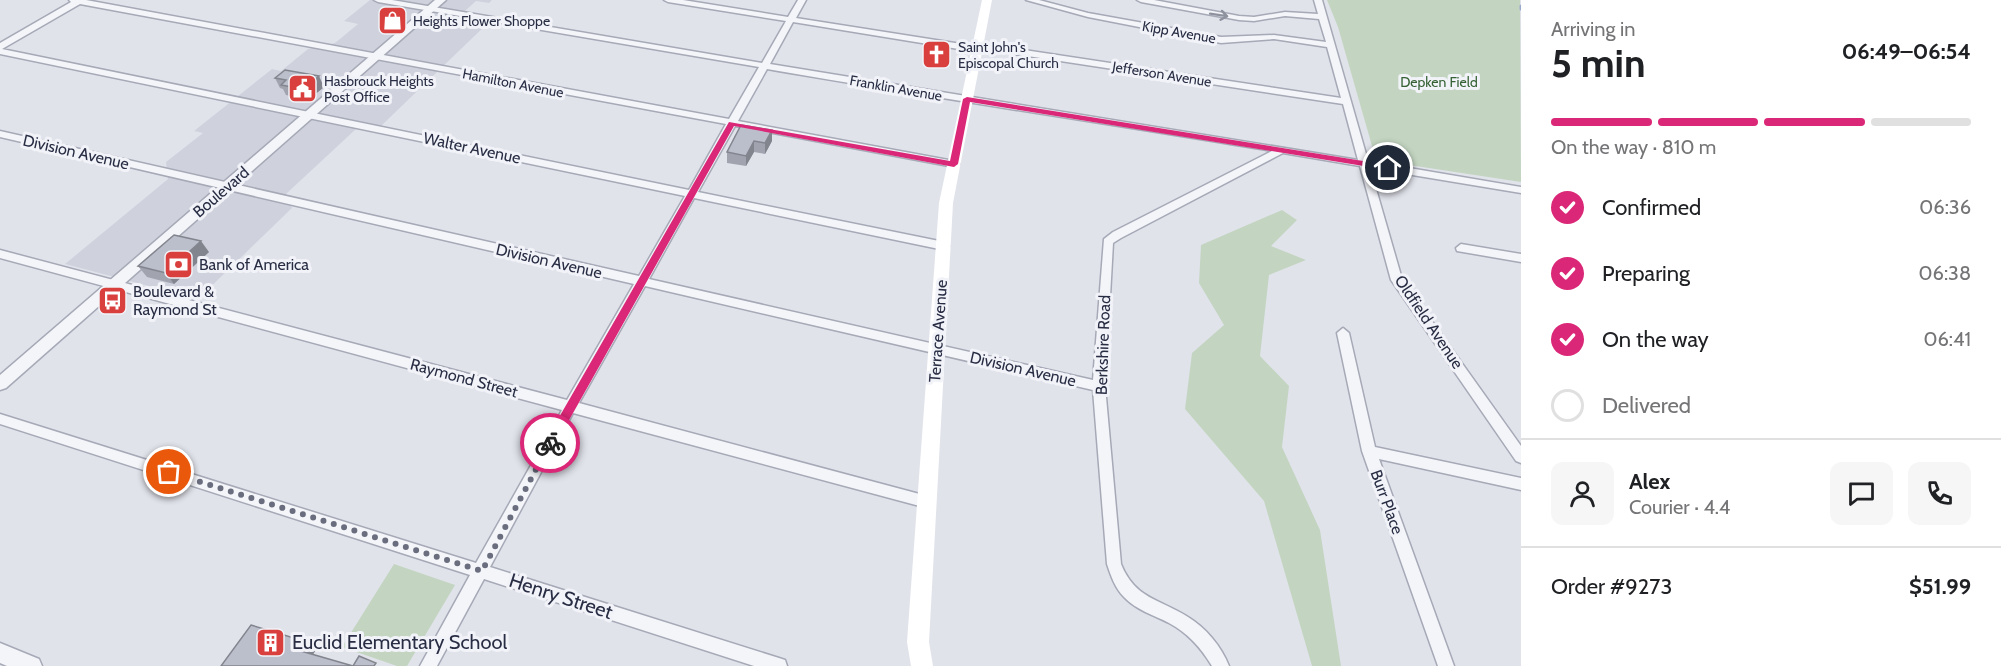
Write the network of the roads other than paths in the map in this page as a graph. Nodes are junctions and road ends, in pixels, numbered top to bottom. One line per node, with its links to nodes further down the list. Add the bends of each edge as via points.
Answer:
1 (77, 0): 15 (street); 16 (street, Hamilton Avenue)
2 (378, 0): 10 (street, Franklin Avenue)
3 (441, 0): 10 (street, Boulevard)
4 (668, 0): 12 (street, Jefferson Avenue)
5 (802, 0): 12 (street)
6 (987, 0): 14 (main road, Terrace Avenue)
7 (1030, 0): 13 (street, Kipp Avenue, via 1221,40 1274,38)
8 (1141, 0): 11 (street, one-way to 11, via 1239,18 1285,14)
9 (1318, 0): 11 (street, Oldfield Avenue)
10 (431, 9): 16 (street, Boulevard); 17 (street, Franklin Avenue)
11 (1323, 17): 13 (street, Oldfield Avenue)
12 (790, 19): 14 (street, Jefferson Avenue); 17 (street)
13 (1330, 45): 19 (street, Oldfield Avenue)
14 (978, 47): 18 (main road, Terrace Avenue); 19 (street, Jefferson Avenue)
15 (0, 49): 20 (street, Walter Avenue)
16 (375, 57): 20 (street, Boulevard); 21 (street, Hamilton Avenue)
17 (764, 66): 18 (street, Franklin Avenue); 21 (street)
18 (967, 99): 23 (street, Franklin Avenue); 25 (main road, Terrace Avenue)
19 (1347, 102): 24 (street, Oldfield Avenue)
20 (309, 115): 26 (street, Boulevard); 28 (street, Walter Avenue)
21 (731, 123): 25 (street, Hamilton Avenue); 28 (street)
22 (0, 134): 26 (street, Division Avenue)
23 (1282, 150): 24 (street, Franklin Avenue); 38 (street, Berkshire Road, via 1108,242)
24 (1362, 163): 27 (street, Franklin Avenue); 42 (street, Oldfield Avenue, via 1397,280)
25 (954, 164): 29 (main road, Terrace Avenue, via 946,203)
26 (227, 186): 33 (street, Division Avenue); 34 (street, Boulevard)
27 (1521, 190)
28 (691, 194): 29 (street, Walter Avenue); 33 (street)
29 (944, 246): 36 (main road, Terrace Avenue)
30 (1461, 248): 32 (street)
31 (0, 254): 34 (street, Raymond Street)
32 (1521, 258)
33 (641, 282): 36 (street, Division Avenue); 39 (street)
34 (115, 285): 37 (street, Boulevard); 39 (street, Raymond Street)
35 (1343, 333): 41 (street, Burr Place)
36 (937, 349): 38 (street, Division Avenue); 44 (main road, Terrace Avenue)
37 (0, 384)
38 (1099, 386): 53 (street, Berkshire Road, via 1118,576 1133,597 1191,628)
39 (570, 407): 44 (street, Raymond Street); 45 (street)
40 (0, 419): 45 (street, Henry Street)
41 (1369, 451): 43 (street); 54 (street, Burr Place)
42 (1521, 457)
43 (1521, 484)
44 (927, 502): 46 (main road, Terrace Avenue)
45 (482, 571): 49 (street); 50 (street, Henry Street)
46 (918, 642): 51 (street); 52 (main road, Terrace Avenue)
47 (0, 653): 48 (street)
48 (32, 666)
49 (428, 666)
50 (779, 666)
51 (916, 666)
52 (922, 666)
53 (1221, 666)
54 (1446, 666)

